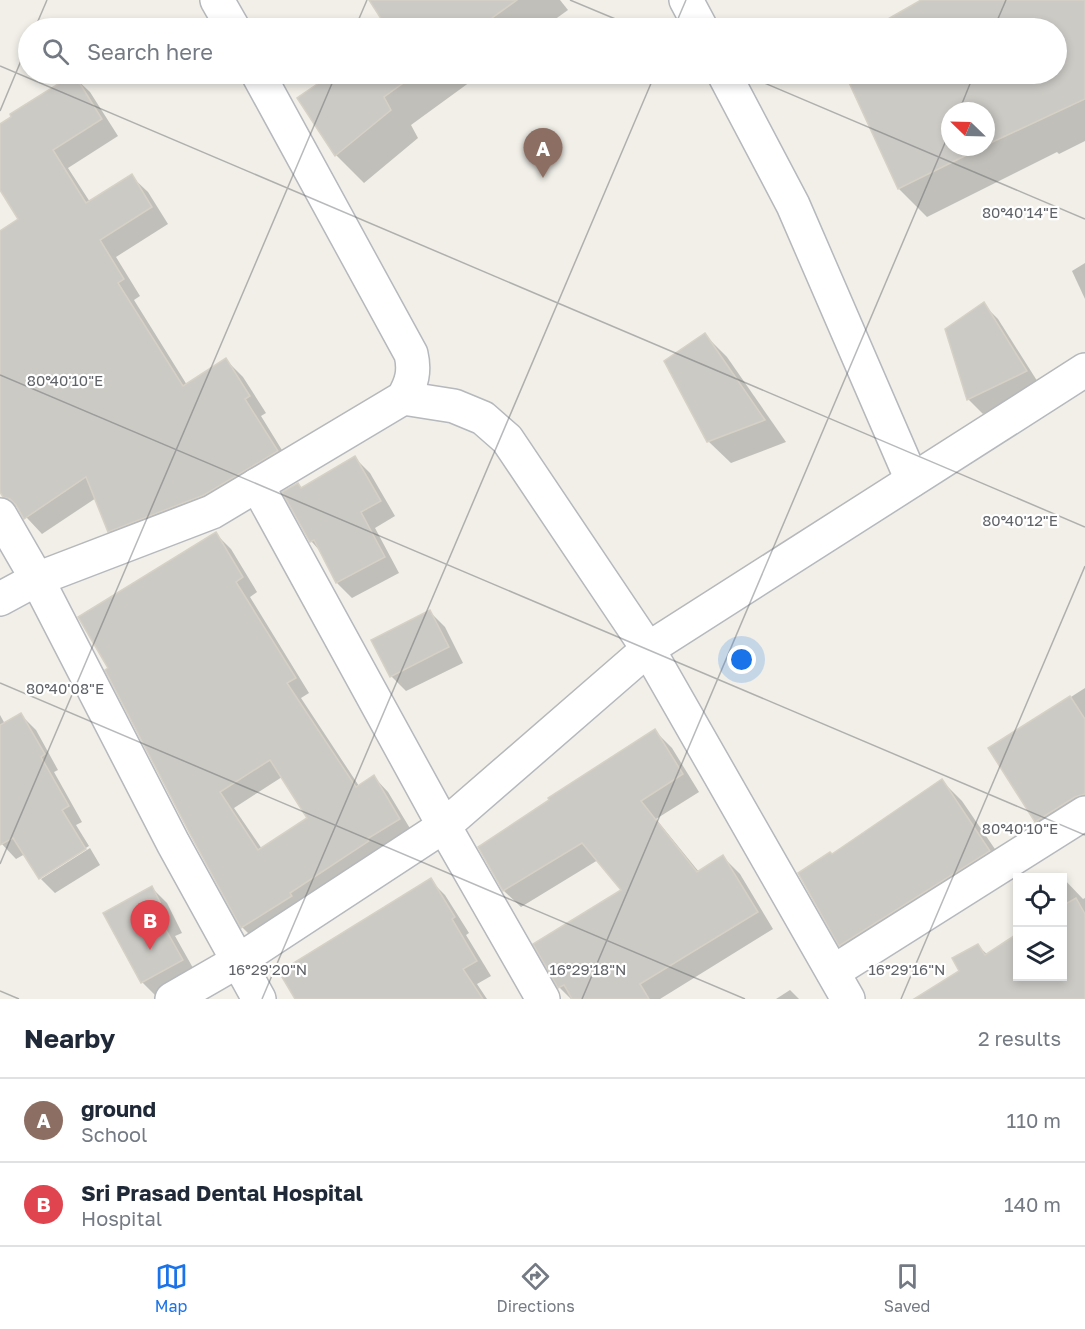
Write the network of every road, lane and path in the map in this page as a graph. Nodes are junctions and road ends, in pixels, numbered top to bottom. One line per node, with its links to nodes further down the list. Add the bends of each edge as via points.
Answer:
1 (218, 0): 2 (street)
2 (228, 18)
3 (263, 84): 6 (street, via 411,354 413,377)
4 (729, 84): 7 (street, via 793,205)
5 (1085, 370): 7 (street)
6 (403, 398): 8 (street); 12 (street, via 453,406 483,418 507,439)
7 (912, 480): 12 (street)
8 (257, 485): 10 (street, via 212,512); 14 (street)
9 (0, 515): 10 (street)
10 (37, 579): 11 (street); 15 (street)
11 (0, 599)
12 (648, 649): 14 (street); 16 (street)
13 (1085, 813): 16 (street)
14 (444, 826): 15 (street); 19 (street)
15 (238, 961): 17 (street); 18 (street)
16 (840, 985)
17 (172, 999)
18 (259, 999)
19 (543, 999)

